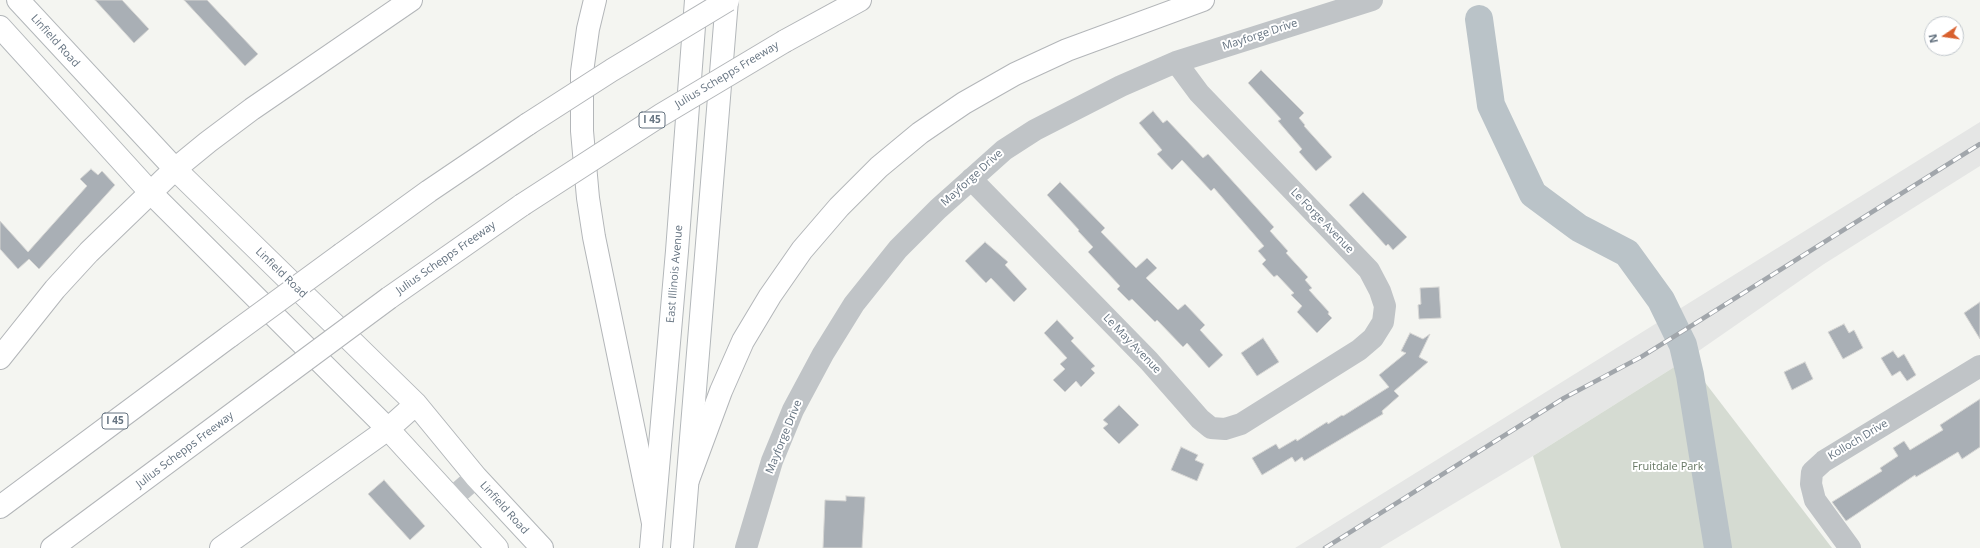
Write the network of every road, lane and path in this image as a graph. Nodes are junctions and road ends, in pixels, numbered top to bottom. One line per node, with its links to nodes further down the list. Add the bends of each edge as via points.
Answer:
1 (18, 0): 10 (main road, Linfield Road)
2 (411, 0): 10 (main road, via 252,109)
3 (595, 0): 22 (main road, via 582,72 582,131 588,198)
4 (860, 0): 23 (main road, Julius Schepps Freeway / I 45, bridge, via 655,118 522,204 389,298)
5 (1203, 0): 19 (main road, via 1068,50 1015,74 958,107 920,133 879,167 834,212 802,250 770,296 744,341 721,391)
6 (1372, 0): 9 (street, Mayforge Drive)
7 (717, 2): 19 (main road); 21 (main road, I 45, bridge, via 429,191); 22 (main road, East Illinois Avenue, via 677,251)
8 (0, 27): 12 (main road)
9 (1176, 62): 11 (street, Mayforge Drive, via 1121,86 1035,130 1004,150); 15 (street, Le Forge Avenue, via 1199,93 1369,270 1380,290 1385,306 1383,322 1373,338)
10 (175, 169): 12 (main road); 16 (main road, Linfield Road)
11 (971, 179): 15 (street, Le May Avenue, via 1211,428 1225,430 1241,424); 29 (street, Mayforge Drive, via 898,249 854,304 823,354 793,410 772,461)
12 (151, 193): 13 (main road, via 89,252); 17 (main road)
13 (0, 358)
14 (1980, 366): 30 (street, Kolloch Drive, via 1824,461 1812,472 1815,500)
15 (1312, 380)
16 (416, 404): 17 (main road); 18 (main road, Linfield Road)
17 (388, 429): 20 (main road); 24 (main road)
18 (476, 477): 20 (street); 26 (main road, Linfield Road)
19 (688, 480): 28 (main road)
20 (451, 499): 25 (main road)
21 (0, 507)
22 (653, 523): 27 (main road, East Illinois Avenue)
23 (52, 548)
24 (221, 548)
25 (497, 548)
26 (542, 548)
27 (651, 548)
28 (682, 548)
29 (746, 548)
30 (1850, 548)

